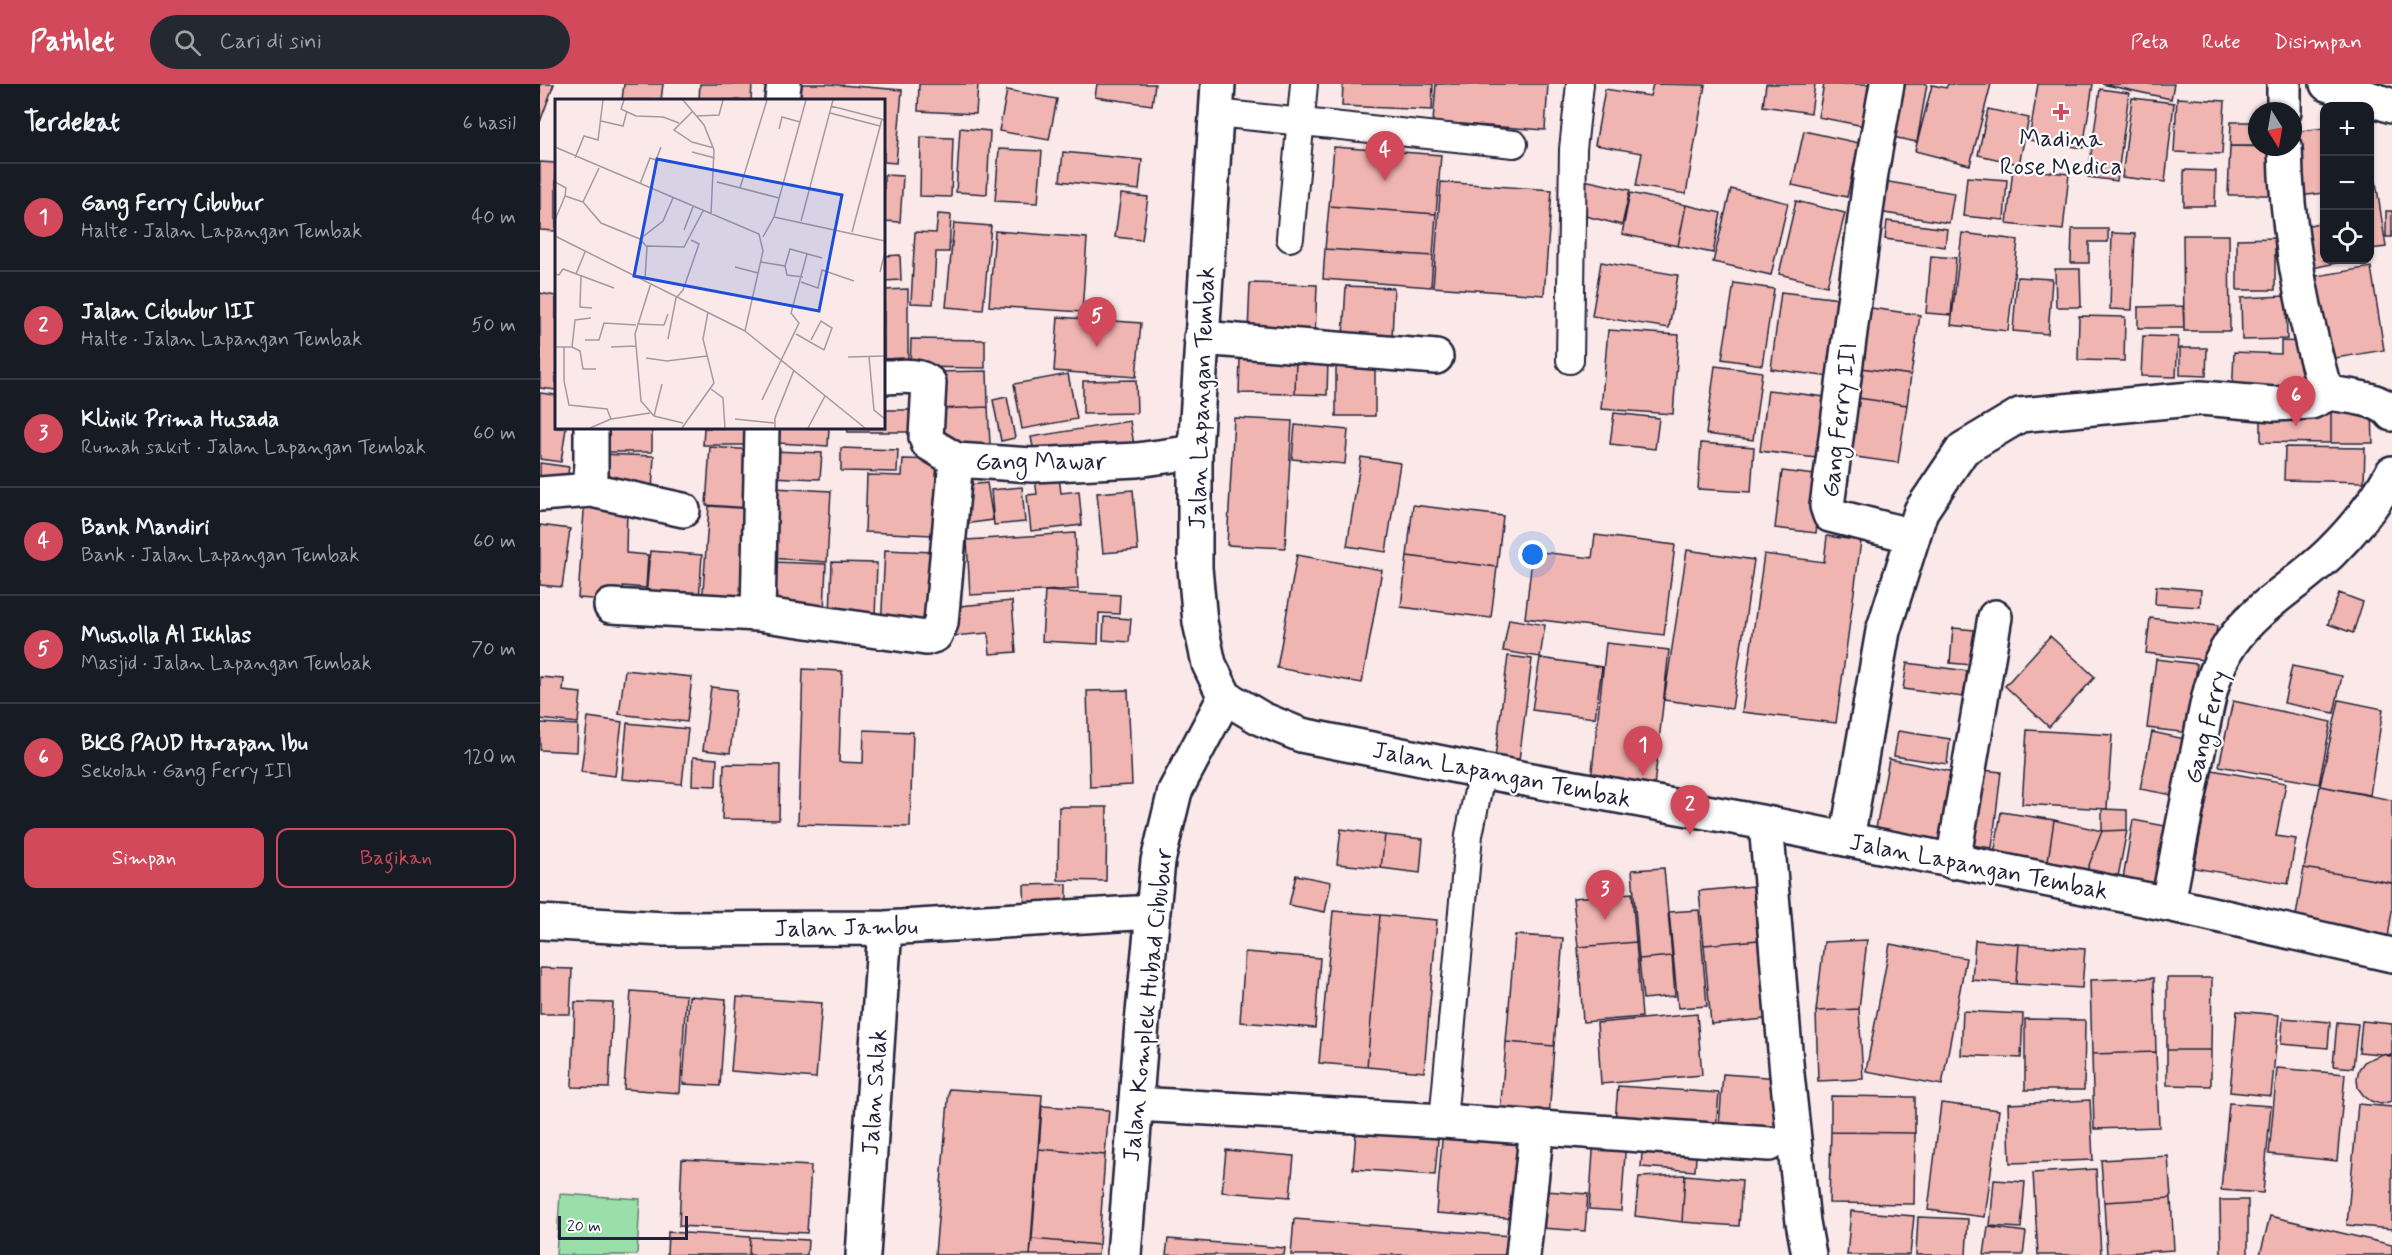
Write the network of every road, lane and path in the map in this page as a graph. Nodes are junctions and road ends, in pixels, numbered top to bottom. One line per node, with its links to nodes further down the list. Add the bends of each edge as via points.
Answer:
1 (784, 84): 7 (street)
2 (1304, 84): 11 (lane)
3 (1580, 84): 17 (lane, via 1573,148)
4 (1887, 84): 29 (street, Gang Ferry III, via 1827,506 1830,515)
5 (2284, 84): 9 (street)
6 (2327, 84): 10 (street)
7 (782, 99)
8 (1217, 99): 11 (lane); 15 (street, Jalan Lapangan Tembak)
9 (2284, 102)
10 (2392, 106)
11 (1301, 122): 12 (lane); 14 (lane)
12 (1514, 144)
13 (2285, 156): 19 (street, via 2294,257 2322,380)
14 (1290, 238)
15 (1201, 338): 16 (street); 23 (street, Jalan Lapangan Tembak)
16 (1436, 357)
17 (1570, 360)
18 (885, 377): 24 (street, Gang Mawar, via 927,380 928,443)
19 (2330, 393): 20 (street, via 2375,402); 29 (street, via 2312,402 2274,404 2201,398 2020,415 1963,449 1921,511)
20 (2392, 414)
21 (591, 429): 26 (street)
22 (762, 429): 31 (street)
23 (1195, 452): 24 (street, Gang Mawar, via 1072,464); 33 (street, Jalan Lapangan Tembak, via 1200,622 1209,664)
24 (956, 460): 31 (street, via 941,623 935,635 926,638)
25 (2392, 472): 38 (street, Gang Ferry, via 2377,500 2331,553 2247,623 2218,667)
26 (591, 490): 27 (street); 28 (street)
27 (540, 494)
28 (683, 510)
29 (1913, 536): 36 (street, via 1883,631)
30 (611, 606): 31 (street)
31 (758, 614)
32 (1995, 617): 37 (street)
33 (1225, 697): 34 (street, Jalan Lapangan Tembak, via 1300,735); 39 (street, Jalan Komplek Hubad Cibubur, via 1174,791 1158,861)
34 (1482, 771): 35 (street, Jalan Lapangan Tembak); 44 (lane, via 1469,835)
35 (1766, 824): 36 (street, Jalan Lapangan Tembak); 50 (street, via 1787,1074)
36 (1847, 839): 37 (street, Jalan Lapangan Tembak)
37 (1953, 862): 38 (street, Jalan Lapangan Tembak)
38 (2168, 904): 42 (street, Jalan Lapangan Tembak)
39 (1152, 912): 41 (street, Jalan Jambu); 43 (street, Jalan Komplek Hubad Cibubur)
40 (540, 922): 41 (street, Jalan Jambu, via 664,929)
41 (885, 928): 47 (street, Jalan Salak)
42 (2392, 955)
43 (1136, 1104): 44 (street); 48 (street, Jalan Komplek Hubad Cibubur)
44 (1443, 1121): 45 (street)
45 (1537, 1127): 46 (street); 49 (street)
46 (1769, 1144)
47 (863, 1255)
48 (1124, 1255)
49 (1523, 1255)
50 (1809, 1255)

